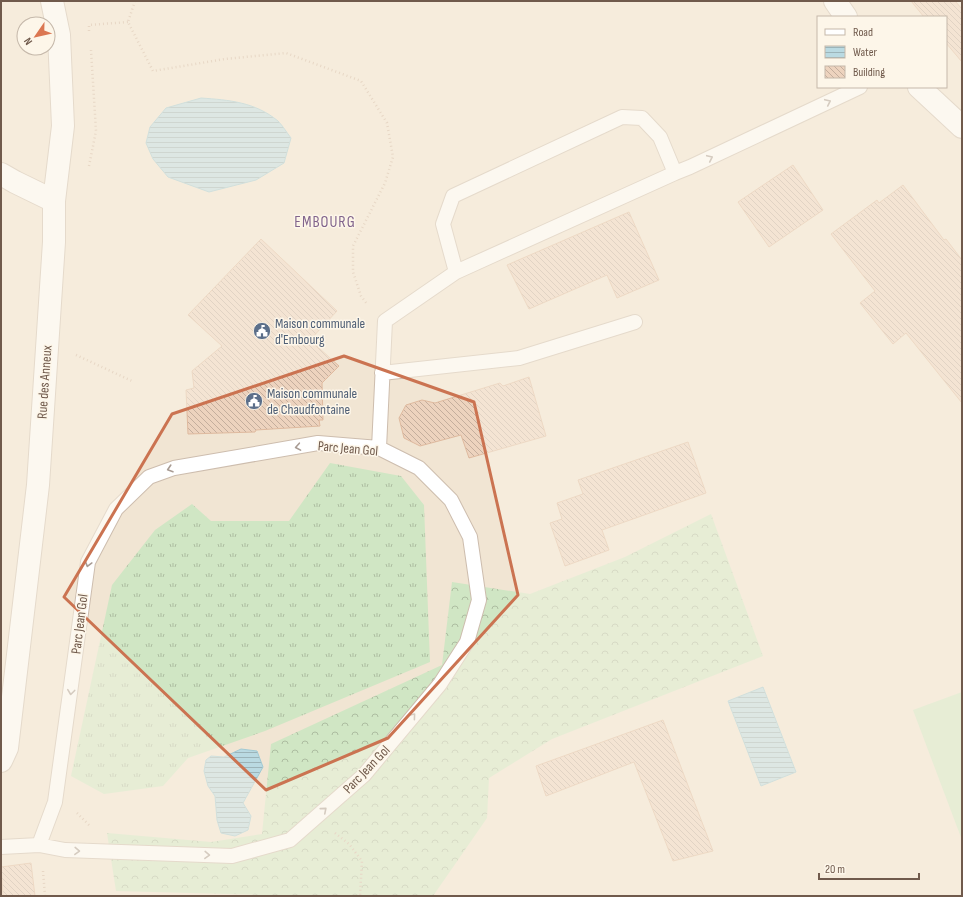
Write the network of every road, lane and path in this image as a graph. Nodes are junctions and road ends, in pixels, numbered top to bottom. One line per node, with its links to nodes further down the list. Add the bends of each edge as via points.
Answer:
1 (52, 1): 12 (street, Rue des Anneux, via 59,35 63,126)
2 (135, 1): 5 (path)
3 (835, 1): 4 (street)
4 (845, 16)
5 (128, 22): 6 (path); 14 (path, via 153,71 225,59 286,53 361,81 387,123 393,157 385,183 353,246 353,272 361,296)
6 (89, 24)
7 (858, 88): 10 (lane, one-way to 7)
8 (920, 88): 9 (street)
9 (962, 127)
10 (674, 173): 13 (lane); 13 (lane, via 660,137 642,118 622,117 453,196 443,224)
11 (1, 174): 12 (street)
12 (54, 201): 20 (street, Rue des Anneux, via 54,242 38,485 7,748)
13 (456, 272): 14 (lane)
14 (385, 321): 17 (lane)
15 (635, 322): 17 (lane, via 519,358)
16 (74, 355): 18 (path)
17 (382, 373): 19 (lane)
18 (132, 381)
19 (379, 448): 21 (lane, Parc Jean Gol, one-way to 21, via 318,443 174,468 149,477 116,509 88,562); 22 (lane, Parc Jean Gol, one-way to 19, via 364,775 440,684 467,642 479,600 470,538 451,500 418,468)
20 (1, 761)
21 (55, 802): 23 (lane, Parc Jean Gol); 25 (path, via 72,809 89,824)
22 (321, 812): 25 (lane, Parc Jean Gol, one-way to 22, via 232,856 290,840); 26 (path, via 336,835 349,844 362,861)
23 (38, 845): 24 (lane, Parc Jean Gol); 25 (lane, Parc Jean Gol, one-way to 25, via 65,850)
24 (1, 847)
25 (98, 851)
26 (360, 896)

